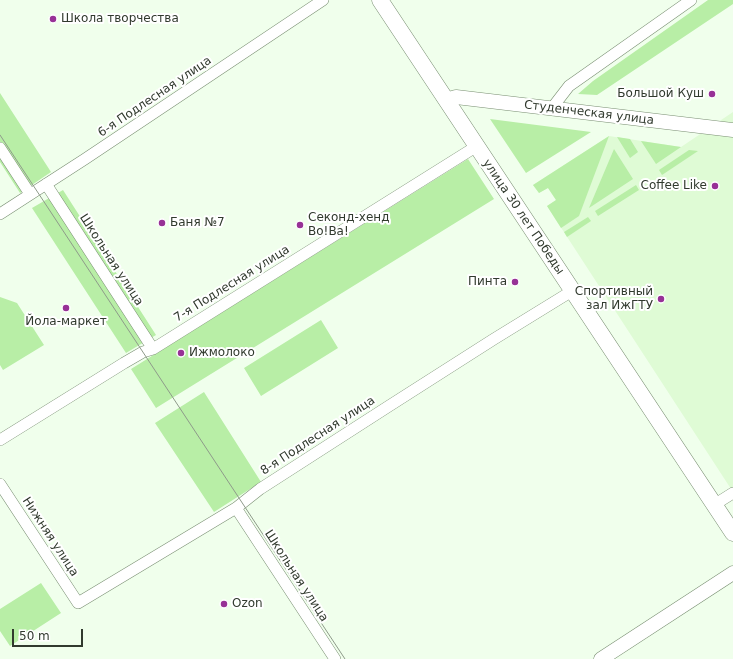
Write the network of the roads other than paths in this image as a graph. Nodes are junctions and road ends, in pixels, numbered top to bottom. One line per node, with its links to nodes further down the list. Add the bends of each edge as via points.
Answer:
1 (323, 0): 9 (street, 6-я Подлесная улица)
2 (380, 0): 4 (main road, улица 30 лет Победы)
3 (691, 0): 5 (street, via 569,86)
4 (446, 100): 5 (street, Студенческая улица, via 456,97); 7 (main road, улица 30 лет Победы)
5 (552, 108): 6 (street, Студенческая улица)
6 (733, 130)
7 (477, 146): 12 (main road, улица 30 лет Победы); 13 (street, 7-я Подлесная улица)
8 (0, 148): 10 (street)
9 (46, 184): 10 (street, 6-я Подлесная улица); 13 (street, Школьная улица)
10 (30, 194): 11 (street, 6-я Подлесная улица)
11 (0, 214)
12 (572, 291): 17 (main road, улица 30 лет Победы); 18 (street, 8-я Подлесная улица, via 260,489)
13 (153, 349): 14 (street, 7-я Подлесная улица, via 143,352)
14 (0, 440)
15 (0, 484): 21 (street, Нижняя улица)
16 (733, 493): 17 (street)
17 (714, 505): 19 (main road, улица 30 лет Победы)
18 (236, 508): 21 (street, 8-я Подлесная улица); 22 (street, Школьная улица)
19 (733, 533)
20 (733, 573): 23 (street)
21 (78, 603)
22 (335, 659)
23 (601, 659)

